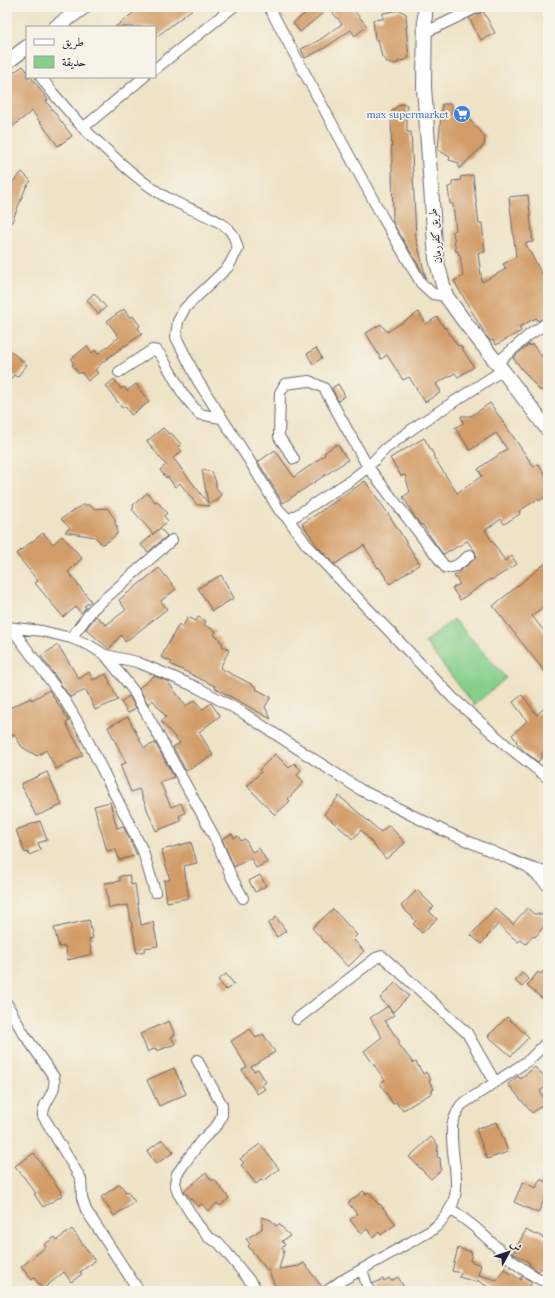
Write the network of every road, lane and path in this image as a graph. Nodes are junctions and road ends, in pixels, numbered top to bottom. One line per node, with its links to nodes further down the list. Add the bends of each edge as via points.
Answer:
1 (84, 7): 6 (main road)
2 (233, 7): 10 (street)
3 (269, 7): 14 (street, via 421,283 433,294)
4 (425, 7): 7 (main road, طريق كفررمان)
5 (478, 7): 7 (street)
6 (57, 26)
7 (424, 33): 14 (main road, طريق كفررمان, via 424,87 436,259)
8 (25, 52): 9 (main road)
9 (7, 62)
10 (156, 67)
11 (42, 78): 13 (street)
12 (143, 78): 13 (street)
13 (83, 128): 18 (street, via 151,188 225,226 234,236 238,249 228,267 185,308 178,321 176,337 198,381)
14 (446, 296): 16 (main road, طريق كفررمان)
15 (548, 322): 16 (street, via 529,335)
16 (500, 366): 19 (main road, طريق كفررمان); 21 (street, via 385,449)
17 (119, 372): 18 (street, via 152,350 157,351 183,394 199,414)
18 (221, 418): 22 (street, via 279,510)
19 (548, 430)
20 (294, 459): 21 (street, via 279,437 280,393 285,384 309,381 324,388)
21 (368, 468): 22 (street); 24 (street, via 446,568 456,566)
22 (289, 520): 28 (street, via 306,544 453,698)
23 (172, 540): 26 (street, via 94,608)
24 (470, 555)
25 (10, 628): 26 (street, via 42,631); 32 (street, via 60,693 83,731 143,851)
26 (71, 638): 27 (street)
27 (105, 655): 29 (street, via 137,662 198,688 240,711 360,790 444,831); 33 (street, via 133,690 215,838)
28 (548, 778)
29 (526, 866): 30 (street); 31 (street)
30 (548, 873)
31 (548, 886)
32 (155, 892)
33 (243, 898)
34 (7, 1004): 42 (street, via 22,1031 54,1077 53,1093 43,1110 43,1116 81,1179 82,1198 86,1210)
35 (297, 1020): 38 (street, via 376,958 382,956 467,1033)
36 (548, 1041): 38 (street, via 529,1060)
37 (198, 1060): 43 (street, via 222,1105 222,1115 218,1124 201,1141 177,1174 175,1183 178,1193 196,1222 208,1237 219,1243)
38 (495, 1082): 39 (street, via 461,1105 456,1114 452,1127 456,1184)
39 (451, 1209): 40 (street, via 432,1230); 41 (street, via 521,1268)
40 (362, 1270): 44 (street); 45 (street)
41 (548, 1283)
42 (139, 1291)
43 (258, 1291)
44 (327, 1291)
45 (369, 1291)

